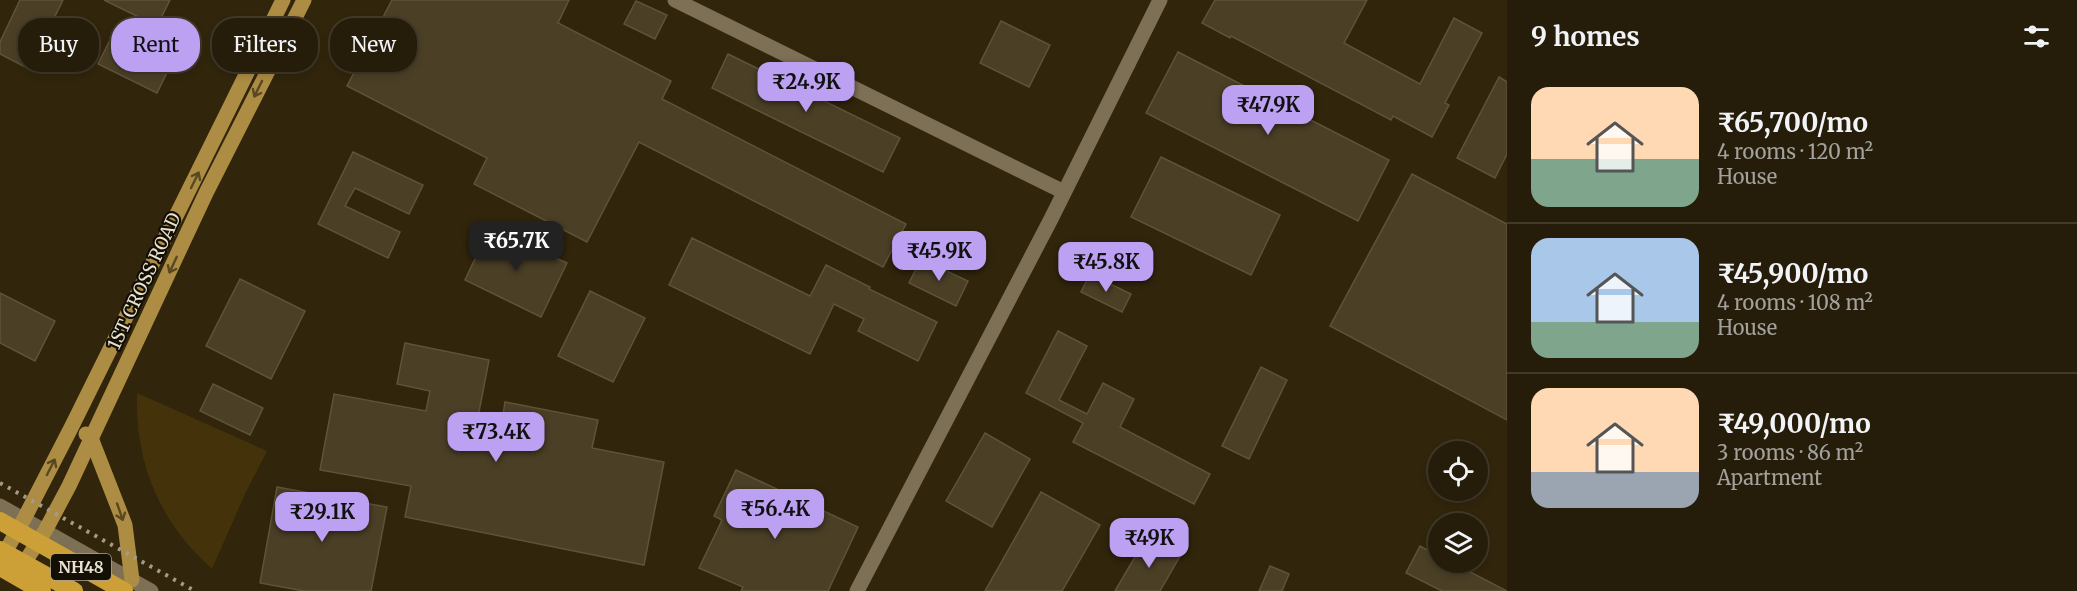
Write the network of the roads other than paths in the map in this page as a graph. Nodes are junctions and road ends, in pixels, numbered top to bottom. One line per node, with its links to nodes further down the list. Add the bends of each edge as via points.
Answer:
1 (283, 0): 6 (main road, 1ST CROSS ROAD, one-way to 1)
2 (304, 0): 7 (main road, 1ST CROSS ROAD, one-way to 7, via 211,183)
3 (675, 0): 5 (street)
4 (1160, 0): 5 (street)
5 (1064, 192): 21 (street)
6 (72, 426): 7 (main road); 10 (main road, 1ST CROSS ROAD, one-way to 6)
7 (91, 438): 11 (main road, 1ST CROSS ROAD); 16 (main road, one-way to 16, via 125,525)
8 (0, 506): 10 (street)
9 (0, 521): 10 (highway, NH48)
10 (14, 528): 11 (highway, NH48); 13 (main road, 1ST CROSS ROAD); 19 (highway)
11 (42, 537): 15 (main road, 1ST CROSS ROAD); 16 (highway, NH48)
12 (0, 550): 18 (highway)
13 (0, 561)
14 (0, 567): 15 (highway, NH48)
15 (14, 581): 17 (highway, NH48)
16 (128, 586): 20 (street)
17 (42, 591)
18 (74, 591)
19 (105, 591)
20 (151, 591)
21 (857, 591)

